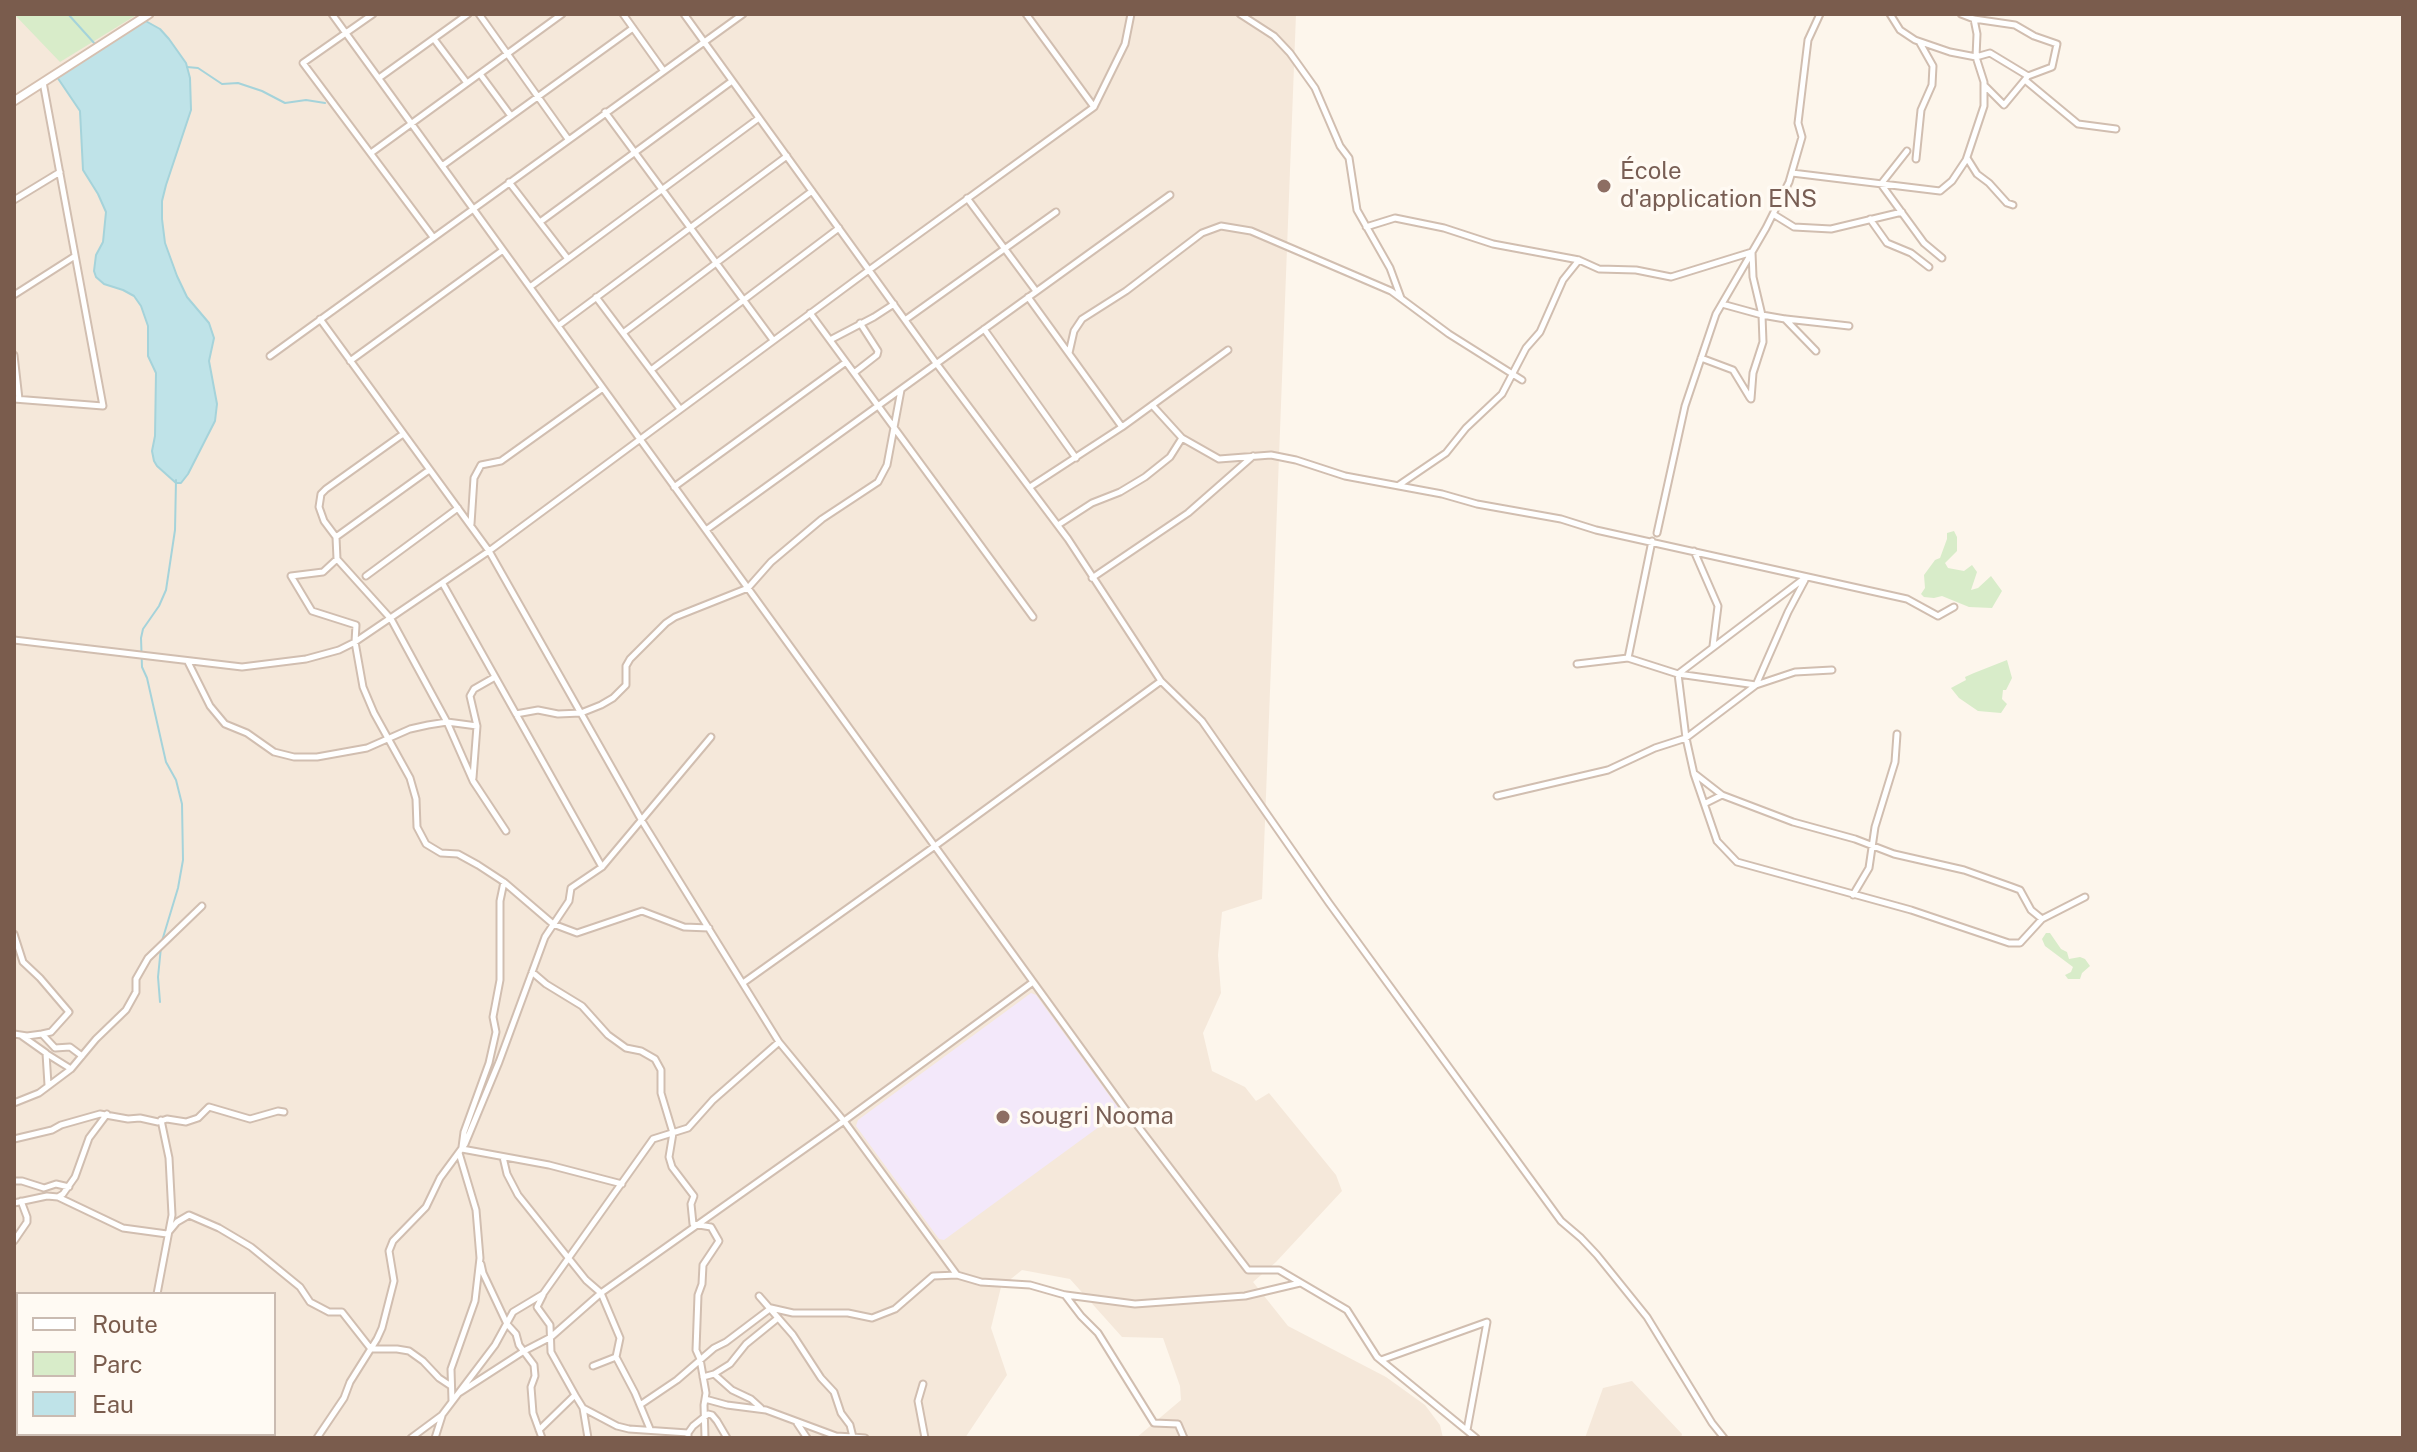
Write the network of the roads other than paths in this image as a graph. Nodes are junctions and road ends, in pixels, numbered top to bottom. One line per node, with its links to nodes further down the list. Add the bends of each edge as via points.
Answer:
1 (149, 14): 29 (street)
2 (332, 14): 18 (street)
3 (373, 14): 18 (street)
4 (468, 14): 19 (street)
5 (479, 14): 22 (street)
6 (562, 14): 22 (street)
7 (623, 14): 17 (street)
8 (684, 14): 21 (street)
9 (743, 14): 21 (street)
10 (1026, 14): 36 (street)
11 (1131, 14): 36 (street, via 1125,44)
12 (1240, 14): 67 (street, via 1274,36 1315,88 1349,158 1357,210)
13 (1820, 14): 51 (street, via 1808,40 1798,123 1802,137)
14 (1890, 14): 20 (street, via 1900,30)
15 (1961, 14): 16 (street)
16 (1974, 19): 23 (street); 27 (street, via 2015,25 2057,44 2052,67)
17 (633, 28): 24 (street); 34 (street)
18 (346, 33): 26 (street); 44 (street, via 303,63)
19 (434, 39): 26 (street); 30 (street)
20 (1920, 42): 23 (street); 48 (street, via 1933,66)
21 (705, 43): 24 (street); 28 (street)
22 (507, 54): 25 (street); 34 (street)
23 (1976, 57): 27 (street, via 1990,53); 31 (street)
24 (663, 70): 37 (street)
25 (480, 74): 30 (street); 38 (street)
26 (379, 78): 40 (street)
27 (2027, 78): 31 (street, via 2004,105); 41 (street, via 2078,124)
28 (732, 81): 39 (street); 45 (street)
29 (43, 82): 33 (street); 50 (street)
30 (467, 83): 40 (street)
31 (1984, 85): 47 (street, via 1984,106)
32 (14, 89): 33 (street)
33 (23, 95): 35 (street)
34 (538, 96): 38 (street); 42 (street)
35 (14, 101)
36 (1094, 107): 57 (street)
37 (605, 112): 42 (street); 45 (street)
38 (511, 116): 49 (street)
39 (759, 118): 46 (street); 54 (street)
40 (411, 123): 44 (street); 49 (street)
41 (2116, 129)
42 (568, 139): 52 (street)
43 (1907, 151): 53 (street)
44 (370, 153): 69 (street)
45 (635, 153): 54 (street); 65 (street)
46 (787, 156): 55 (street); 66 (street)
47 (1966, 158): 53 (street, via 1940,191); 59 (street)
48 (1916, 159)
49 (442, 166): 60 (street)
50 (60, 172): 58 (street); 73 (street)
51 (1792, 173): 53 (street); 63 (street)
52 (509, 182): 60 (street); 65 (street)
53 (1881, 184): 62 (street)
54 (663, 190): 66 (street); 75 (street)
55 (812, 191): 68 (street); 77 (street)
56 (1170, 195): 81 (street)
57 (967, 198): 70 (street); 79 (street)
58 (14, 200)
59 (2013, 205)
60 (473, 208): 69 (street); 71 (street)
61 (1056, 212): 70 (street)
62 (1902, 212): 64 (street); 74 (street)
63 (1773, 214): 64 (street, via 1794,227 1831,229); 72 (street)
64 (1870, 219): 78 (street, via 1887,243)
65 (540, 222): 75 (street)
66 (690, 227): 77 (street); 83 (street)
67 (1366, 227): 76 (street, via 1395,218); 85 (street)
68 (839, 228): 79 (street); 86 (street)
69 (433, 237): 91 (street)
70 (1004, 249): 81 (street); 93 (street)
71 (503, 250): 80 (street); 107 (street)
72 (1752, 252): 76 (street, via 1671,277 1599,269); 88 (street); 90 (street)
73 (75, 256): 82 (street); 116 (street, via 103,406)
74 (1942, 258)
75 (568, 259): 80 (street)
76 (1579, 260): 112 (street)
77 (716, 263): 86 (street); 98 (street)
78 (1929, 267)
79 (869, 270): 87 (street); 89 (street)
80 (530, 287): 95 (street)
81 (1036, 291): 84 (street)
82 (14, 295)
83 (596, 297): 95 (street); 98 (street)
84 (1028, 297): 97 (street); 103 (street)
85 (1402, 299): 103 (street, via 1251,231 1221,226 1202,233 1082,319); 112 (street)
86 (744, 300): 99 (street); 110 (street)
87 (894, 304): 93 (street); 94 (street)
88 (1722, 304): 90 (street); 106 (street)
89 (810, 313): 99 (street); 100 (street)
90 (1762, 315): 92 (street); 106 (street, via 1763,342 1751,399 1733,370)
91 (320, 319): 105 (street); 107 (street)
92 (1785, 319): 96 (street); 102 (street)
93 (905, 320): 109 (street)
94 (860, 323): 100 (street); 111 (street, via 878,351)
95 (558, 326): 114 (street)
96 (1849, 326)
97 (984, 329): 109 (street); 126 (street)
98 (623, 333): 110 (street)
99 (773, 340): 119 (street)
100 (830, 340): 108 (street)
101 (1228, 350): 118 (street)
102 (1816, 351)
103 (1069, 353): 120 (street)
104 (14, 355): 116 (street)
105 (270, 356)
106 (1701, 358): 135 (street)
107 (350, 361): 122 (street)
108 (846, 362): 111 (street); 129 (street)
109 (936, 363): 115 (street); 130 (street)
110 (651, 370): 119 (street)
111 (854, 373): 117 (street)
112 (1513, 374): 113 (street); 128 (street, via 1502,394 1446,453)
113 (1522, 380)
114 (603, 388): 124 (street); 133 (street, via 501,461 481,465 474,478)
115 (901, 388): 117 (street); 121 (street)
116 (17, 399)
117 (878, 405): 121 (street); 134 (street)
118 (1152, 405): 120 (street); 123 (street)
119 (680, 409): 124 (street)
120 (1122, 427): 126 (street)
121 (895, 429): 145 (street, via 878,482 822,519); 147 (street)
122 (403, 434): 127 (street); 136 (street, via 321,494 319,507)
123 (1182, 438): 125 (street, via 1219,459); 132 (street, via 1170,457 1145,477)
124 (640, 439): 129 (street); 138 (street)
125 (1253, 456): 128 (street, via 1296,460); 143 (street, via 1188,513)
126 (1076, 458): 130 (street)
127 (430, 470): 131 (street); 136 (street)
128 (1398, 486): 137 (street)
129 (674, 487): 134 (street)
130 (1030, 487): 132 (street)
131 (458, 508): 133 (street); 141 (street)
132 (1058, 525): 143 (street)
133 (471, 526): 138 (street)
134 (706, 530): 145 (street)
135 (1657, 533)
136 (336, 537): 140 (street)
137 (1652, 541): 139 (street); 152 (street)
138 (489, 551): 144 (street); 160 (street)
139 (1694, 551): 142 (street); 151 (street, via 1718,606)
140 (337, 559): 148 (street); 150 (street, via 323,572 291,576 312,611 356,625)
141 (366, 576)
142 (1807, 576): 146 (street, via 1907,599 1938,616); 151 (street); 159 (street)
143 (1092, 578): 158 (street)
144 (443, 584): 148 (street); 157 (street)
145 (748, 588): 160 (street, via 666,623 630,659 626,685 613,698); 175 (street)
146 (1954, 607)
147 (1033, 617)
148 (391, 619): 150 (street); 162 (street)
149 (14, 640): 153 (street)
150 (355, 642): 153 (street, via 282,664 242,667); 167 (street, via 363,687)
151 (1713, 647): 156 (street)
152 (1628, 658): 154 (street); 156 (street)
153 (188, 661): 167 (street, via 225,724 274,752 317,757)
154 (1577, 664)
155 (1832, 670): 159 (street, via 1795,672)
156 (1678, 674): 159 (street); 166 (street)
157 (495, 677): 161 (street); 163 (street, via 470,696)
158 (1161, 681): 175 (street); 269 (street, via 1202,721 1561,1221 1597,1255 1647,1317)
159 (1756, 685): 166 (street)
160 (581, 713): 161 (street); 173 (street)
161 (516, 714): 177 (street)
162 (447, 722): 163 (street); 167 (street); 169 (street)
163 (477, 726): 169 (street)
164 (1897, 734): 176 (street)
165 (711, 737): 173 (street)
166 (1686, 738): 168 (street); 171 (street, via 1608,770)
167 (389, 739): 178 (street, via 410,778 417,827 426,844 441,853 458,854)
168 (1694, 774): 170 (street); 172 (street)
169 (473, 781): 174 (street)
170 (1722, 795): 172 (street); 176 (street)
171 (1497, 796)
172 (1706, 803): 179 (street, via 1717,841 1737,862)
173 (642, 821): 177 (street); 184 (street)
174 (506, 831)
175 (935, 846): 189 (street); 190 (street)
176 (1873, 847): 179 (street, via 1869,868); 182 (street, via 2020,890)
177 (602, 867): 183 (street, via 571,888 569,901)
178 (504, 882): 183 (street); 205 (street, via 496,1032)
179 (1853, 895): 182 (street, via 2009,943 2020,943)
180 (2085, 897): 182 (street)
181 (202, 906): 195 (street, via 148,958 126,1010)
182 (2042, 919)
183 (553, 924): 184 (street, via 577,933 642,911 684,927); 188 (street)
184 (709, 928): 190 (street)
185 (14, 934): 186 (street)
186 (20, 956): 187 (street); 192 (street, via 69,1012 51,1032)
187 (14, 961)
188 (532, 972): 203 (street, via 582,1006 626,1048 655,1059); 205 (street)
189 (1033, 982): 202 (street); 219 (street, via 1248,1270 1279,1270)
190 (743, 983): 193 (street)
191 (17, 1034): 192 (street); 194 (street)
192 (42, 1034): 195 (street, via 55,1048 70,1047)
193 (779, 1042): 202 (street); 203 (street, via 688,1128)
194 (46, 1053): 196 (street); 197 (street)
195 (82, 1056): 196 (street)
196 (71, 1069): 197 (street)
197 (48, 1085): 198 (street)
198 (14, 1101)
199 (284, 1112): 201 (street, via 250,1119 209,1107 186,1122)
200 (107, 1114): 201 (street); 204 (street); 209 (street, via 89,1138)
201 (161, 1120): 214 (street, via 172,1215)
202 (844, 1121): 213 (street); 218 (street)
203 (673, 1133): 208 (street, via 653,1139); 213 (street, via 669,1157 694,1196 691,1212)
204 (14, 1139)
205 (461, 1151): 206 (street); 216 (street, via 476,1210); 229 (street, via 426,1207 393,1241 389,1251 394,1281)
206 (503, 1157): 208 (street); 217 (street, via 518,1195)
207 (14, 1181): 209 (street)
208 (622, 1184): 217 (street)
209 (69, 1187): 210 (street)
210 (58, 1197): 211 (street); 214 (street, via 123,1228)
211 (21, 1201): 212 (street); 215 (street, via 27,1222)
212 (14, 1203)
213 (696, 1226): 221 (street); 232 (street, via 711,1227 719,1241 703,1265 698,1295)
214 (167, 1234): 220 (street); 229 (street, via 189,1215 219,1228 251,1247 300,1287 310,1302 342,1312)
215 (15, 1238)
216 (480, 1258): 227 (street); 238 (street, via 475,1301 451,1369)
217 (569, 1258): 221 (street); 222 (street)
218 (957, 1275): 223 (street); 225 (street, via 933,1276 895,1309 872,1318)
219 (1300, 1283): 223 (street, via 1245,1296 1135,1304); 233 (street, via 1347,1310)
220 (157, 1292)
221 (601, 1293): 228 (street); 231 (street, via 620,1338)
222 (543, 1294): 227 (street, via 513,1312); 228 (street, via 537,1307 550,1325)
223 (1065, 1295): 267 (street, via 1098,1333 1154,1423 1178,1424)
224 (759, 1296): 225 (street)
225 (771, 1308): 226 (street); 232 (street)
226 (778, 1318): 235 (street); 254 (street, via 834,1392)
227 (507, 1324): 230 (street); 239 (street)
228 (551, 1337): 230 (street); 240 (street, via 554,1361)
229 (371, 1349): 238 (street, via 409,1351); 255 (street)
230 (524, 1351): 239 (street); 250 (street, via 534,1365 531,1387)
231 (616, 1357): 234 (street); 243 (street)
232 (700, 1359): 236 (street); 243 (street)
233 (1381, 1360): 251 (street); 251 (street, via 1487,1322)
234 (593, 1366)
235 (714, 1374): 236 (street); 245 (street)
236 (703, 1377): 241 (street)
237 (923, 1384): 266 (street, via 918,1401)
238 (451, 1386): 242 (street)
239 (459, 1393): 242 (street)
240 (575, 1395): 244 (street); 250 (street)
241 (705, 1399): 245 (street); 247 (street)
242 (452, 1402): 246 (street)
243 (640, 1405): 249 (street)
244 (583, 1408): 252 (street, via 617,1426); 259 (street)
245 (761, 1409): 248 (street)
246 (442, 1415): 256 (street); 257 (street)
247 (704, 1416): 253 (street); 261 (street); 262 (street, via 712,1415)
248 (796, 1422): 263 (street); 264 (street)
249 (650, 1429): 252 (street); 253 (street)
250 (539, 1430): 258 (street)
251 (1467, 1430): 268 (street)
252 (642, 1431): 260 (street)
253 (688, 1435)
254 (853, 1437): 264 (street); 265 (street)
255 (317, 1438)
256 (411, 1438)
257 (435, 1438)
258 (542, 1438)
259 (588, 1438)
260 (636, 1438)
261 (705, 1438)
262 (727, 1438)
263 (807, 1438)
264 (843, 1438)
265 (865, 1438)
266 (925, 1438)
267 (1184, 1438)
268 (1476, 1438)
269 (1724, 1438)

